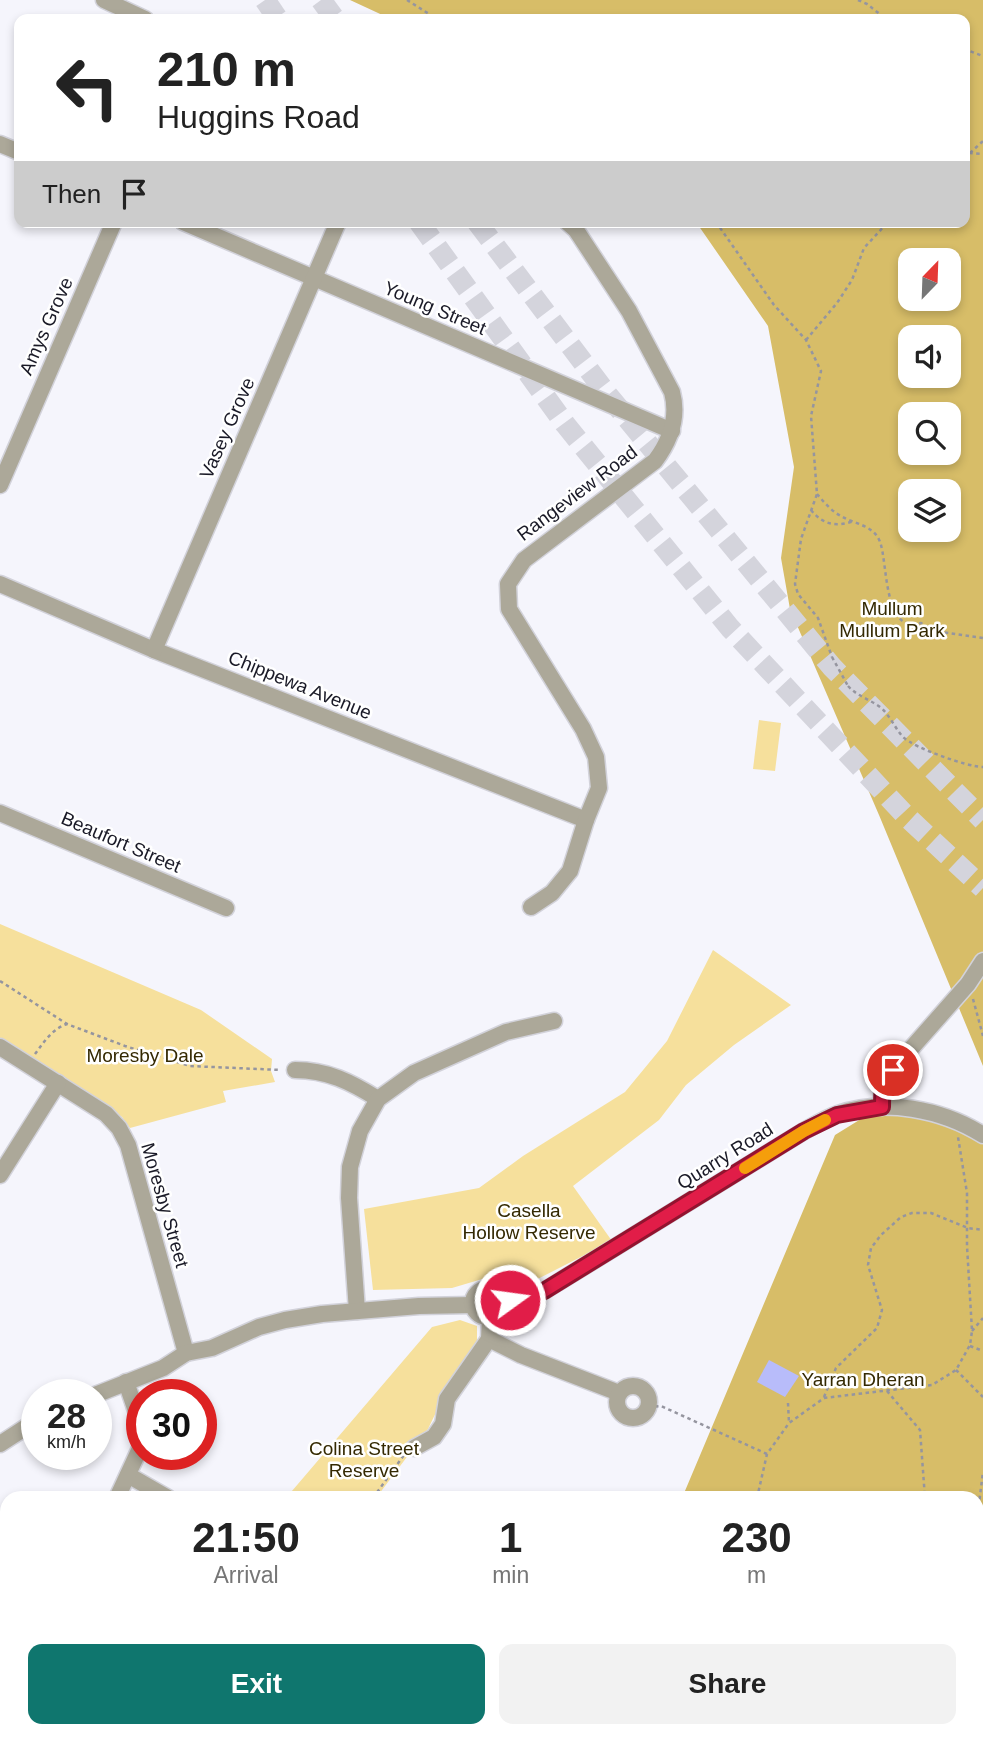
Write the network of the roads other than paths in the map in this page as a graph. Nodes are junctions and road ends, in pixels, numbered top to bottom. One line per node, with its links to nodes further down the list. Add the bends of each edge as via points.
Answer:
1 (104, 0): 2 (street)
2 (134, 14)
3 (111, 228): 9 (street, Amys Grove)
4 (197, 228): 7 (street, Young Street)
5 (336, 228): 7 (street, Vasey Grove)
6 (574, 228): 8 (street, Rangeview Road, via 629,311 672,392 676,404)
7 (315, 279): 8 (street, Young Street); 11 (street, Vasey Grove)
8 (671, 431): 13 (street, Rangeview Road, via 655,461 524,560 508,584 509,609 596,757 599,788)
9 (0, 485)
10 (0, 584): 11 (street, Chippewa Avenue)
11 (154, 649): 13 (street, Chippewa Avenue)
12 (0, 813): 15 (street, Beaufort Street)
13 (586, 820): 14 (street, Rangeview Road, via 570,871 552,893)
14 (531, 907)
15 (226, 908)
16 (983, 961): 22 (street, via 887,1076)
17 (554, 1021): 21 (street, via 506,1032 414,1073)
18 (0, 1047): 20 (street, Moresby Street)
19 (295, 1070): 21 (street, via 338,1076)
20 (58, 1083): 24 (street); 30 (street, Moresby Street, via 106,1114 124,1136)
21 (378, 1099): 27 (street, via 360,1131 350,1167)
22 (882, 1107): 23 (street, Quarry Road, via 928,1111); 25 (street, Quarry Road, via 837,1115 804,1131 544,1291)
23 (983, 1135)
24 (0, 1175)
25 (501, 1303): 26 (street, via 498,1294 486,1289 477,1293); 28 (street)
26 (473, 1305): 27 (street); 28 (street, via 481,1316)
27 (357, 1311): 30 (street, via 285,1320)
28 (491, 1317): 29 (street)
29 (489, 1339): 34 (street); 37 (street, via 447,1399 443,1424 434,1437)
30 (186, 1353): 31 (street)
31 (134, 1379)
32 (126, 1382): 33 (street)
33 (112, 1388)
34 (619, 1393): 34 (street, via 617,1404 626,1416 641,1415 648,1407 648,1397 637,1386)
35 (21, 1430): 36 (street)
36 (0, 1444)
37 (414, 1448)
38 (130, 1470): 39 (street)
39 (128, 1475): 40 (street); 41 (street)
40 (120, 1491)
41 (156, 1491)

